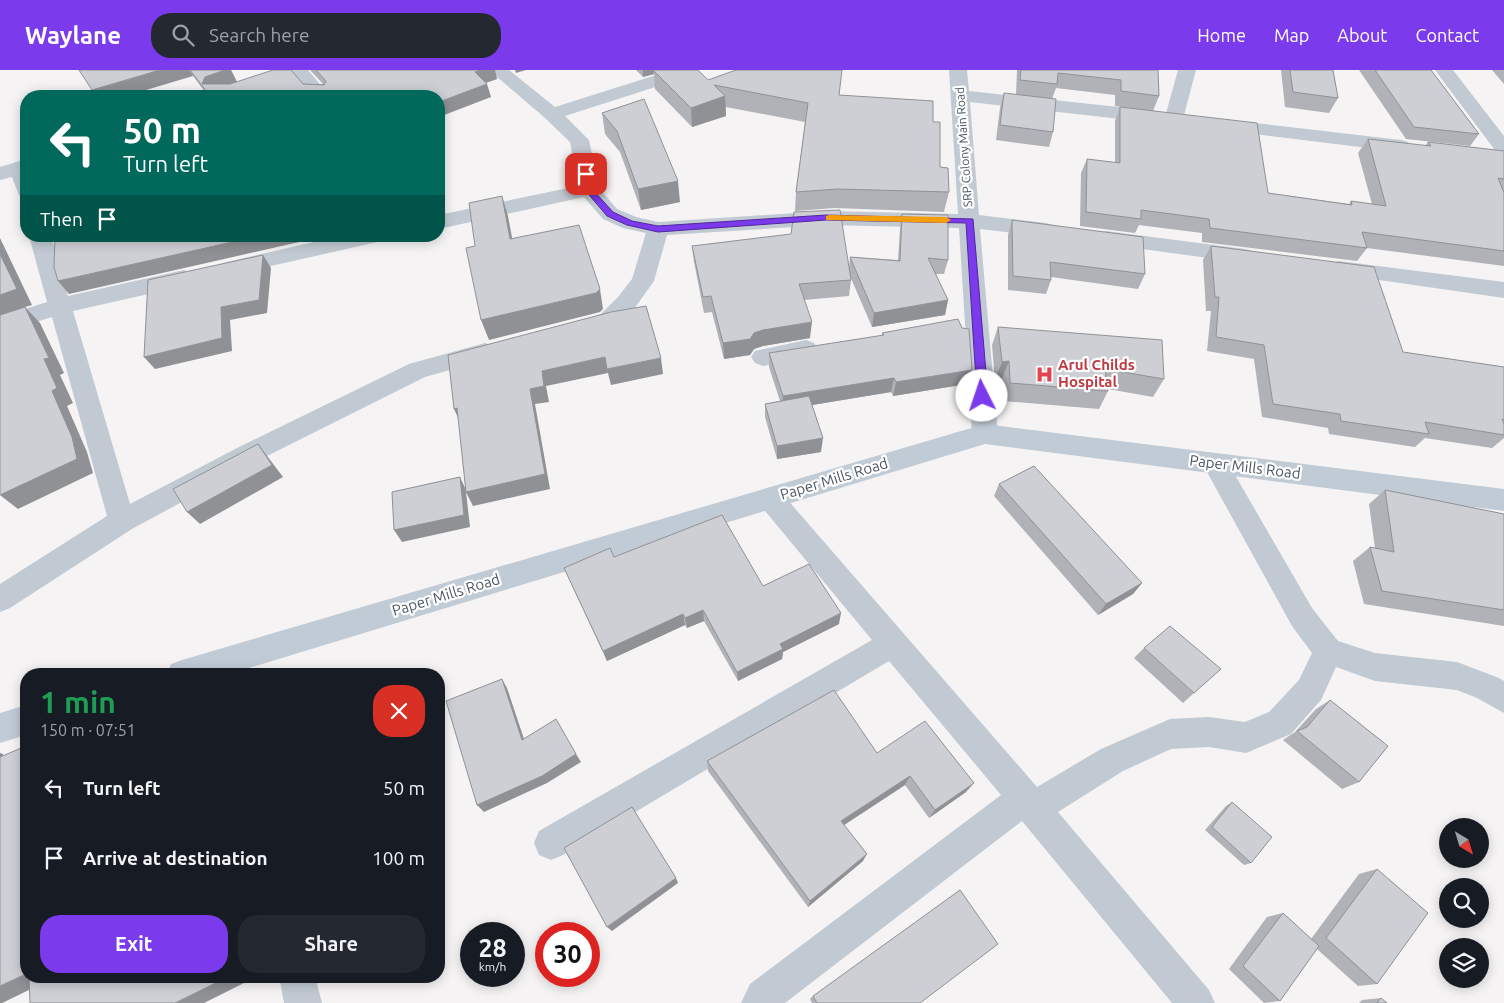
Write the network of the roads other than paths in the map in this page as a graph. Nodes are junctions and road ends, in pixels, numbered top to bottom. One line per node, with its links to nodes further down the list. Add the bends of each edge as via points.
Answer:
1 (498, 70): 9 (street)
2 (690, 70): 9 (street)
3 (958, 70): 8 (street, SRP Colony Main Road)
4 (1187, 70): 10 (street)
5 (1444, 70): 12 (street)
6 (291, 71): 7 (street)
7 (314, 90)
8 (961, 96): 10 (street); 18 (street, SRP Colony Main Road)
9 (552, 114): 17 (street, via 579,140)
10 (1174, 119): 11 (street)
11 (1416, 148)
12 (1504, 149)
13 (1485, 156): 14 (street)
14 (1504, 158)
15 (20, 167): 16 (street)
16 (0, 174)
17 (589, 190): 19 (street); 20 (street, via 610,214 630,223)
18 (970, 220): 20 (street, via 826,218); 23 (street); 32 (street, SRP Colony Main Road, via 967,321)
19 (445, 221)
20 (658, 229): 28 (street, via 643,281 626,303 609,320)
21 (42, 242): 26 (street)
22 (346, 242): 26 (street)
23 (1267, 259)
24 (1317, 266): 25 (street)
25 (1504, 290)
26 (60, 306): 27 (street); 36 (street)
27 (0, 325)
28 (566, 332)
29 (831, 345): 31 (street)
30 (511, 346): 36 (street, via 418,370)
31 (763, 357)
32 (985, 434): 33 (main road, Paper Mills Road); 34 (main road, Paper Mills Road)
33 (1215, 463): 35 (main road, Paper Mills Road); 39 (street, via 1302,617)
34 (770, 498): 38 (street); 40 (main road, Paper Mills Road)
35 (1504, 500)
36 (122, 521): 37 (street)
37 (0, 599)
38 (893, 643): 44 (street); 45 (street)
39 (1328, 651): 41 (street, via 1375,667 1457,676); 44 (street, via 1310,690 1280,723 1246,738 1209,732 1170,734)
40 (228, 667)
41 (1504, 698)
42 (20, 722): 43 (main road)
43 (0, 728)
44 (1029, 803): 48 (street, via 771,990); 49 (street)
45 (551, 843)
46 (298, 983): 47 (street)
47 (302, 1003)
48 (760, 1003)
49 (1196, 1003)

